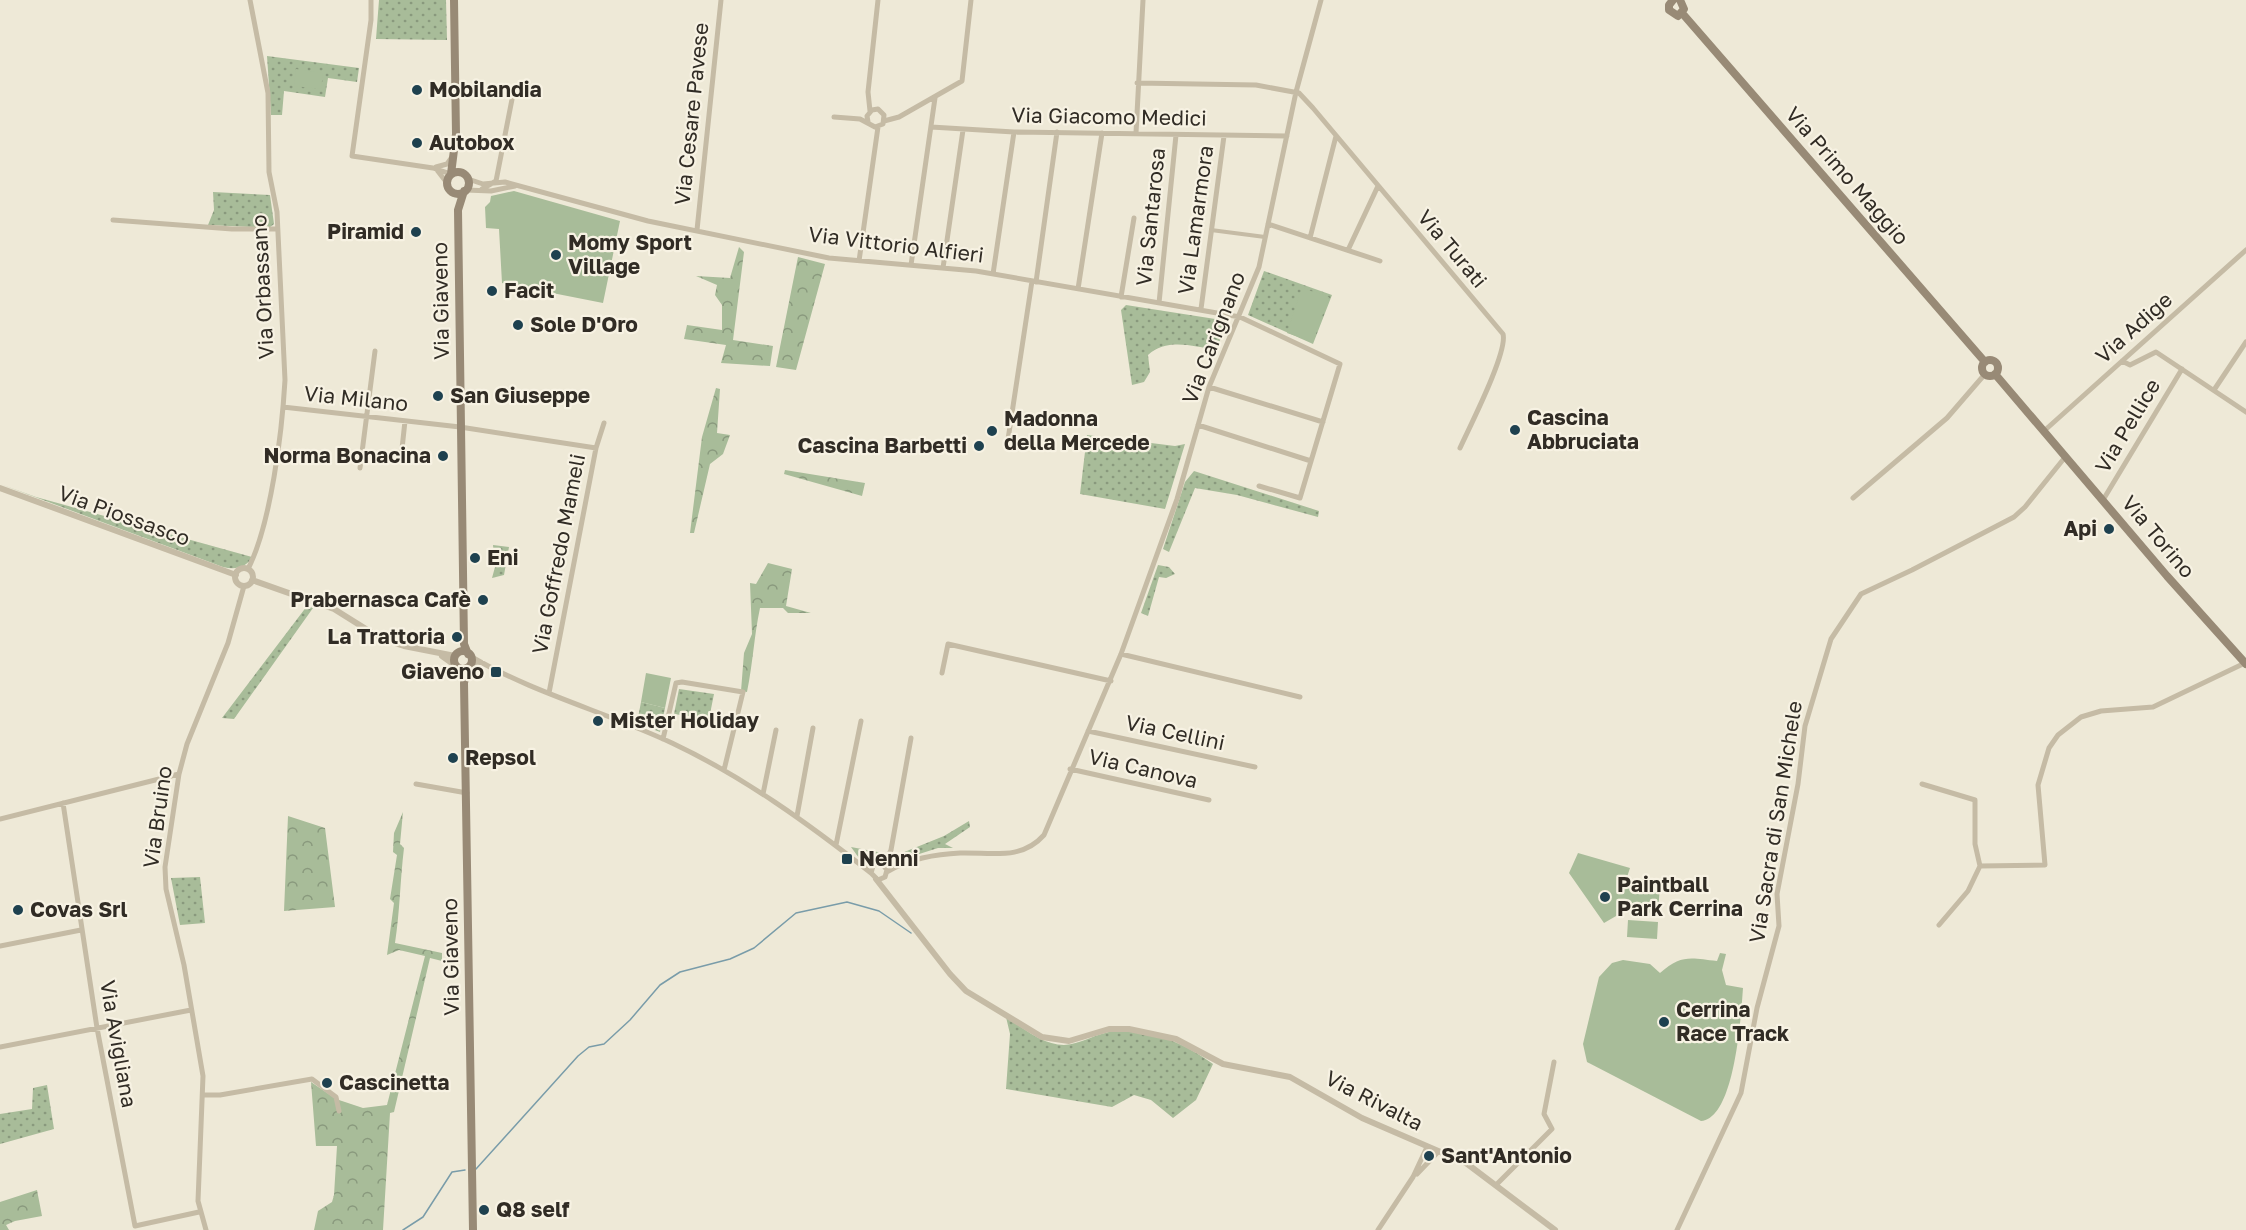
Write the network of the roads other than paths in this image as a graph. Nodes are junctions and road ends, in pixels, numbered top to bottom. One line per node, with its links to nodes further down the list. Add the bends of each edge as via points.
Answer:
1 (250, 0): 46 (street, Via Orbassano, via 268,93 270,172)
2 (371, 0): 33 (street, via 352,156)
3 (454, 0): 28 (main road, Via Giaveno)
4 (721, 0): 48 (street, Via Cesare Pavese)
5 (878, 0): 17 (street)
6 (971, 0): 15 (street, via 962,81)
7 (1143, 0): 12 (street)
8 (1321, 0): 14 (street, Via Carignano)
9 (1672, 0): 11 (main road, Via Primo Maggio, via 1670,13)
10 (1680, 0): 11 (main road, via 1685,7)
11 (1682, 13): 67 (main road, Via Primo Maggio)
12 (1137, 83): 14 (street, via 1256,85); 27 (street)
13 (514, 89): 36 (street)
14 (1296, 92): 31 (street, Via Carignano); 32 (street, Via Turati)
15 (935, 98): 19 (street); 22 (street)
16 (883, 113): 17 (street); 19 (street); 20 (street)
17 (870, 115): 18 (street, via 860,119); 21 (street)
18 (834, 117)
19 (899, 117): 20 (street)
20 (884, 121): 21 (street)
21 (876, 127): 53 (street)
22 (931, 127): 23 (street, Via Giacomo Medici); 55 (street)
23 (963, 130): 24 (street, Via Giacomo Medici); 56 (street)
24 (1014, 132): 25 (street, Via Giacomo Medici); 57 (street)
25 (1057, 132): 26 (street, Via Giacomo Medici); 58 (street)
26 (1102, 133): 27 (street, Via Giacomo Medici); 59 (street)
27 (1136, 133): 29 (street, Via Giacomo Medici)
28 (456, 134): 33 (street, Via Giaveno, via 450,162); 34 (main road, Via Giaveno); 35 (main road, Via Giaveno, via 459,164)
29 (1176, 135): 30 (street, Via Giacomo Medici); 61 (street, Via Santarosa)
30 (1224, 136): 31 (street, Via Giacomo Medici); 47 (street, Via Lamarmora)
31 (1287, 136): 45 (street, Via Carignano)
32 (1336, 136): 38 (street, Via Turati); 50 (street)
33 (433, 168): 34 (street); 39 (street)
34 (451, 174): 35 (main road, via 458,172); 39 (main road, Via Giaveno)
35 (466, 177): 36 (street, Via Vittorio Alfieri, via 483,184); 41 (main road, Via Giaveno)
36 (496, 181): 37 (street, Via Vittorio Alfieri); 40 (street, Via Vittorio Alfieri)
37 (516, 186): 40 (street, Via Vittorio Alfieri); 48 (street, Via Vittorio Alfieri)
38 (1378, 186): 51 (street); 84 (street, Via Turati, via 1504,339 1490,382)
39 (448, 187): 41 (main road, via 456,194); 42 (main road, Via Giaveno)
40 (482, 189): 41 (street, Via Vittorio Alfieri)
41 (465, 191): 42 (main road, Via Giaveno)
42 (458, 210): 80 (main road, Via Giaveno)
43 (1134, 218): 60 (street)
44 (113, 220): 46 (street)
45 (1268, 224): 49 (street, Via Carignano); 50 (street)
46 (277, 229): 73 (street, Via Orbassano)
47 (1211, 230): 49 (street); 62 (street, Via Lamarmora)
48 (697, 231): 53 (street, Via Vittorio Alfieri)
49 (1265, 237): 63 (street, Via Carignano)
50 (1310, 238): 51 (street)
51 (1348, 250): 54 (street)
52 (2246, 250): 66 (street, Via Adige)
53 (859, 261): 55 (street, Via Vittorio Alfieri)
54 (1380, 261)
55 (911, 265): 56 (street, Via Vittorio Alfieri)
56 (943, 267): 57 (street, Via Vittorio Alfieri)
57 (993, 274): 58 (street, Via Vittorio Alfieri)
58 (1034, 282): 59 (street, Via Vittorio Alfieri); 82 (street)
59 (1078, 289): 60 (street, Via Vittorio Alfieri)
60 (1121, 297): 61 (street, Via Vittorio Alfieri)
61 (1159, 303): 62 (street, Via Vittorio Alfieri)
62 (1201, 309): 63 (street, Via Vittorio Alfieri)
63 (1240, 317): 71 (street, Via Carignano); 77 (street, Via Vittorio Alfieri, via 1340,364)
64 (2246, 342): 72 (street)
65 (375, 351): 75 (street)
66 (2122, 361): 68 (street, via 2130,365 2156,352); 81 (street, Via Adige)
67 (1985, 362): 69 (main road); 70 (main road, via 1997,364)
68 (2182, 369): 72 (street); 92 (street, Via Pellice)
69 (1985, 374): 70 (main road); 91 (street, via 1947,418)
70 (1995, 374): 81 (main road)
71 (1209, 387): 77 (street); 79 (street, Via Carignano)
72 (2214, 390): 74 (street)
73 (283, 407): 75 (street, Via Milano); 93 (street, Via Orbassano, via 261,537)
74 (2246, 412)
75 (366, 417): 76 (street, Via Milano); 88 (street)
76 (405, 421): 80 (street, Via Milano); 86 (street)
77 (1323, 422): 87 (street)
78 (604, 423): 83 (street, Via Goffredo Mameli)
79 (1198, 425): 87 (street); 100 (street, Via Carignano, via 1177,499)
80 (460, 427): 83 (street, Via Milano); 97 (main road, Via Giaveno)
81 (2044, 431): 85 (main road, Via Torino)
82 (1007, 446)
83 (596, 448): 107 (street, Via Goffredo Mameli)
84 (1460, 448)
85 (2066, 456): 92 (main road, Via Torino); 153 (street, Via Sacra di San Michele, via 2014,516 1861,594 1836,629 1804,726 1798,784 1777,894 1779,926 1757,1008 1742,1093)
86 (401, 458)
87 (1311, 461): 89 (street, via 1300,498)
88 (360, 468)
89 (1259, 486)
90 (0, 488): 94 (street, Via Piossasco)
91 (1853, 498)
92 (2103, 500): 103 (main road, Via Torino)
93 (248, 569): 94 (street); 95 (street)
94 (236, 574): 96 (street, via 237,582)
95 (252, 580): 96 (street); 98 (street, via 334,609 382,639)
96 (244, 586): 118 (street, Via Bruino, via 228,643 195,721)
97 (464, 644): 99 (main road); 101 (main road, Via Giaveno)
98 (436, 654): 99 (street); 104 (street)
99 (457, 654): 101 (main road); 104 (main road, Via Giaveno)
100 (1121, 654): 106 (street, Via Carignano); 108 (street)
101 (469, 655): 102 (street); 104 (main road, Via Giaveno)
102 (482, 662): 104 (street); 107 (street)
103 (2245, 664): 131 (street, via 2153,707 2101,711 2074,721 2049,748 2037,785 2045,865)
104 (463, 667): 121 (main road, Via Giaveno)
105 (942, 673): 106 (street, via 948,644)
106 (1111, 681): 112 (street, Via Carignano)
107 (549, 693): 114 (street)
108 (1300, 697)
109 (861, 721): 127 (street)
110 (813, 728): 125 (street)
111 (777, 730): 122 (street)
112 (1088, 731): 115 (street, Via Cellini); 117 (street, Via Carignano)
113 (911, 738): 128 (street, via 891,850)
114 (663, 739): 116 (street); 116 (street, via 676,683 743,692)
115 (1255, 767)
116 (724, 770): 122 (street)
117 (1070, 770): 123 (street, Via Canova); 132 (street, Via Carignano, via 1044,835 1035,845 1011,854 934,856)
118 (179, 774): 124 (street); 138 (street, Via Bruino, via 165,880)
119 (416, 784): 121 (street)
120 (1922, 784): 131 (street, via 1975,800)
121 (467, 793): 150 (main road, Via Giaveno)
122 (763, 794): 125 (street)
123 (1209, 800)
124 (63, 803): 126 (street); 136 (street, Via Avigliana)
125 (797, 816): 127 (street)
126 (0, 819)
127 (836, 845): 129 (street)
128 (886, 858): 130 (street); 132 (street)
129 (860, 864): 130 (street, Via Carignano); 133 (street)
130 (875, 865): 132 (street, Via Carignano); 133 (street)
131 (1980, 866): 135 (street, via 1968,891)
132 (886, 868): 134 (street)
133 (871, 873): 134 (street)
134 (878, 879): 144 (street, Via Rivalta, via 966,991 1042,1037 1068,1041 1109,1029 1129,1029 1176,1039 1223,1064 1297,1080 1362,1118)
135 (1939, 925)
136 (81, 930): 137 (street); 139 (street, Via Avigliana)
137 (0, 946)
138 (191, 1010): 139 (street); 142 (street, Via Bruino)
139 (97, 1028): 140 (street); 148 (street, Via Avigliana, via 135,1226)
140 (0, 1047)
141 (1554, 1062): 147 (street, via 1544,1114 1552,1129)
142 (203, 1095): 143 (street, via 312,1079 336,1097); 148 (street, Via Bruino)
143 (339, 1111)
144 (1427, 1147): 145 (street, Via Rivalta); 146 (street)
145 (1438, 1152): 146 (street); 147 (street, Via Rivalta, via 1466,1163)
146 (1413, 1177): 151 (street)
147 (1496, 1185): 152 (street, Via Rivalta)
148 (199, 1212): 149 (street, Via Bruino)
149 (206, 1230)
150 (473, 1230)
151 (1378, 1230)
152 (1555, 1230)
153 (1677, 1230)

